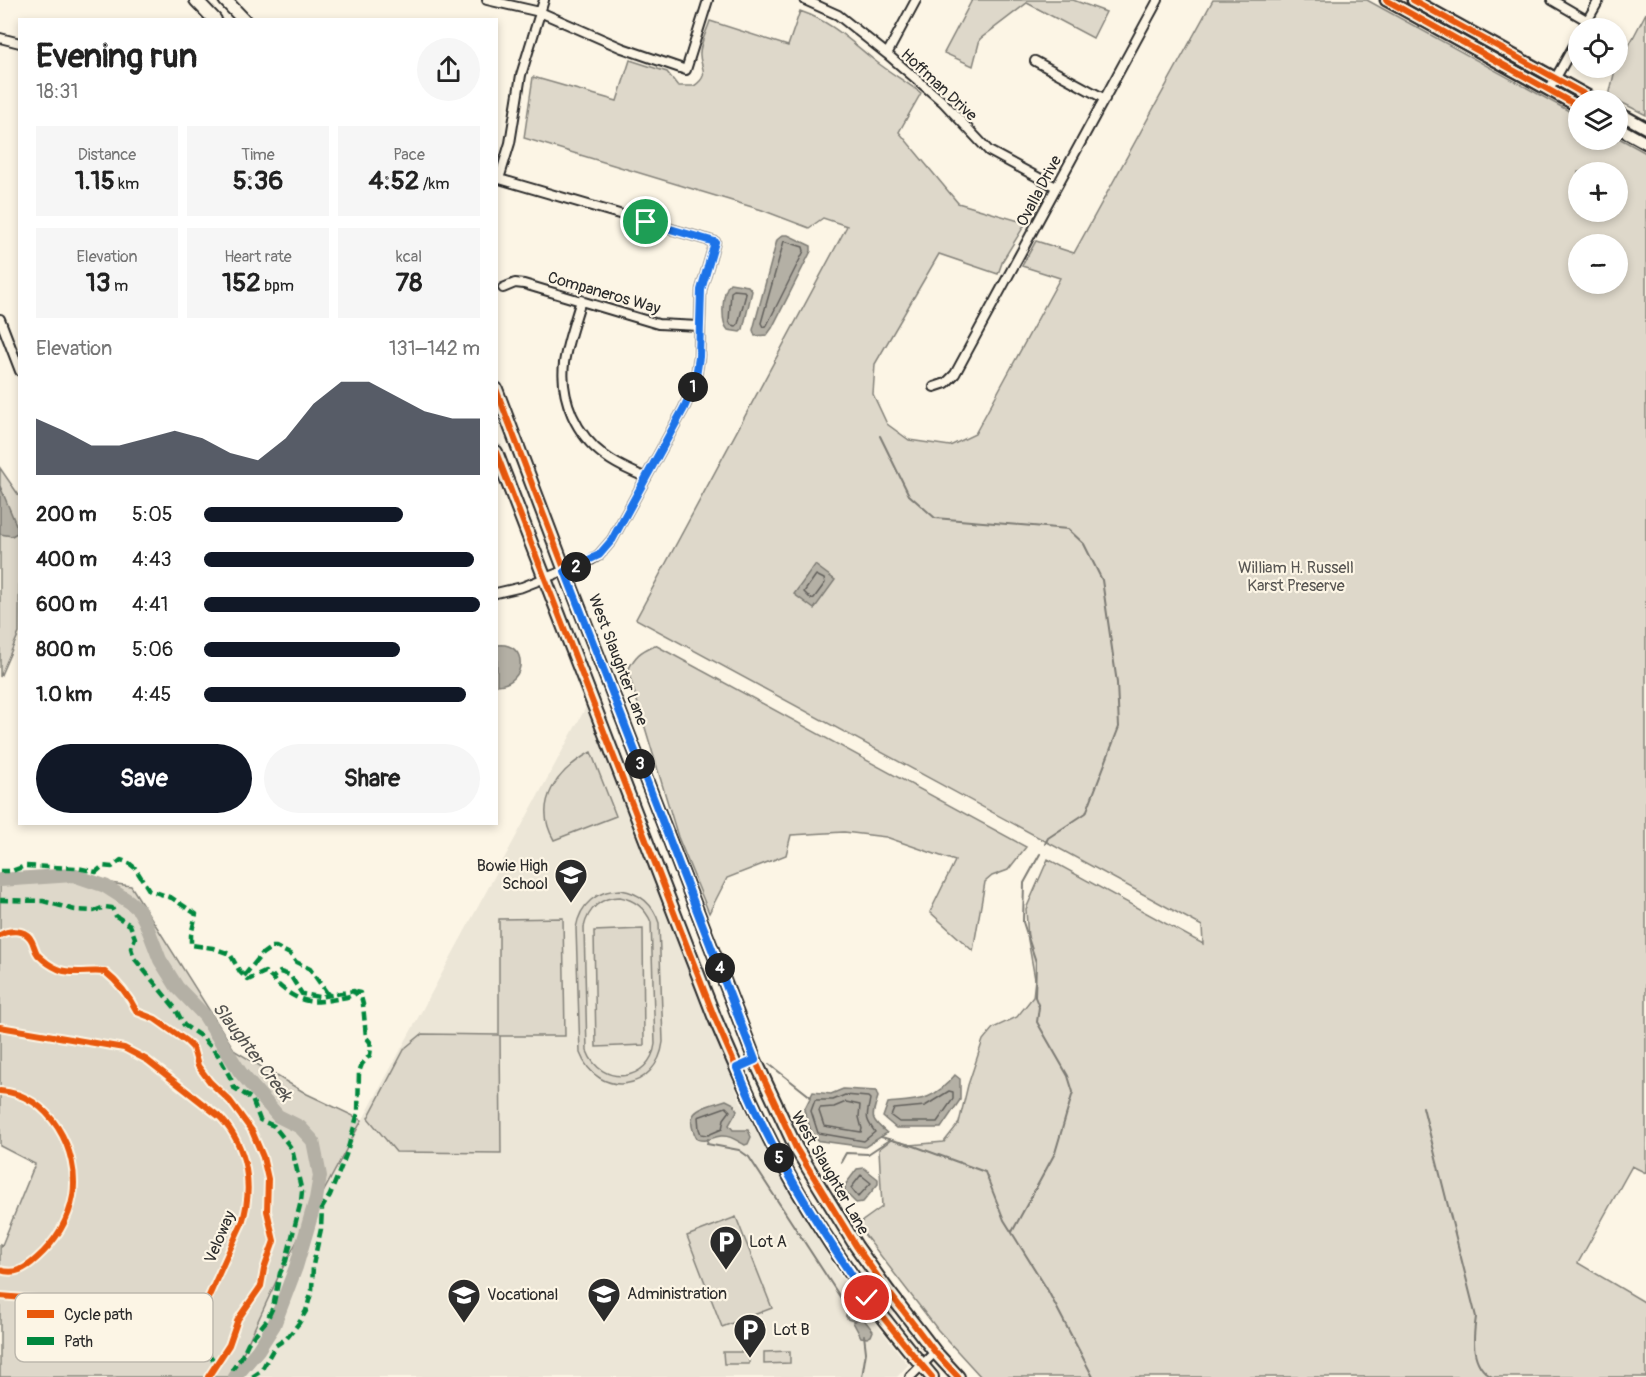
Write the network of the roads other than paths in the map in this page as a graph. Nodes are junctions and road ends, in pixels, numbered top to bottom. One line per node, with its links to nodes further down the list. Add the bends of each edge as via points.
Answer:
1 (196, 0): 14 (main road)
2 (225, 0): 15 (main road)
3 (487, 0): 13 (street)
4 (544, 0): 13 (street)
5 (708, 0): 13 (street, via 686,70 622,48)
6 (916, 0): 20 (street)
7 (1158, 0): 26 (street, Ovalla Drive)
8 (1386, 0): 24 (main road)
9 (1413, 0): 23 (main road)
10 (1552, 0): 16 (street)
11 (1599, 0): 17 (street)
12 (808, 1): 20 (street, Hoffman Drive, via 838,15)
13 (540, 12): 32 (street, via 519,86 510,143)
14 (213, 18)
15 (242, 18)
16 (1583, 18)
17 (1590, 18)
18 (0, 38): 19 (street)
19 (18, 42)
20 (887, 54): 33 (street, Hoffman Drive, via 943,102 989,151)
21 (1568, 55): 23 (street)
22 (1035, 61): 26 (street)
23 (1555, 78): 24 (street); 25 (main road)
24 (1549, 90): 27 (main road)
25 (1577, 90)
26 (1105, 99): 33 (street, Ovalla Drive)
27 (1568, 100)
28 (1628, 118): 29 (main road)
29 (1646, 128)
30 (1628, 133): 31 (main road)
31 (1646, 143)
32 (498, 178): 37 (street, via 715,242 701,290)
33 (1056, 187): 39 (street, Ovalla Drive, via 955,374)
34 (503, 288): 35 (street, Companeros Way, via 524,284)
35 (581, 300): 37 (street, Companeros Way, via 658,324); 42 (street, via 564,364 569,407 581,431 598,451)
36 (0, 319): 38 (street)
37 (699, 326): 42 (street, via 695,383)
38 (18, 364)
39 (934, 387)
40 (498, 394): 43 (main road, West Slaughter Lane)
41 (498, 457): 44 (main road, West Slaughter Lane)
42 (646, 478): 43 (street, via 606,548 589,561)
43 (565, 571): 44 (street); 46 (main road, West Slaughter Lane)
44 (546, 578): 45 (street); 47 (main road, West Slaughter Lane)
45 (498, 593)
46 (755, 1060): 47 (main road); 48 (main road, West Slaughter Lane, via 796,1148 856,1246)
47 (737, 1068): 49 (main road, West Slaughter Lane, via 781,1161 822,1233 867,1298)
48 (935, 1352): 49 (street); 52 (main road, West Slaughter Lane)
49 (922, 1366): 50 (street); 51 (main road, West Slaughter Lane)
50 (910, 1377)
51 (932, 1377)
52 (958, 1377)

